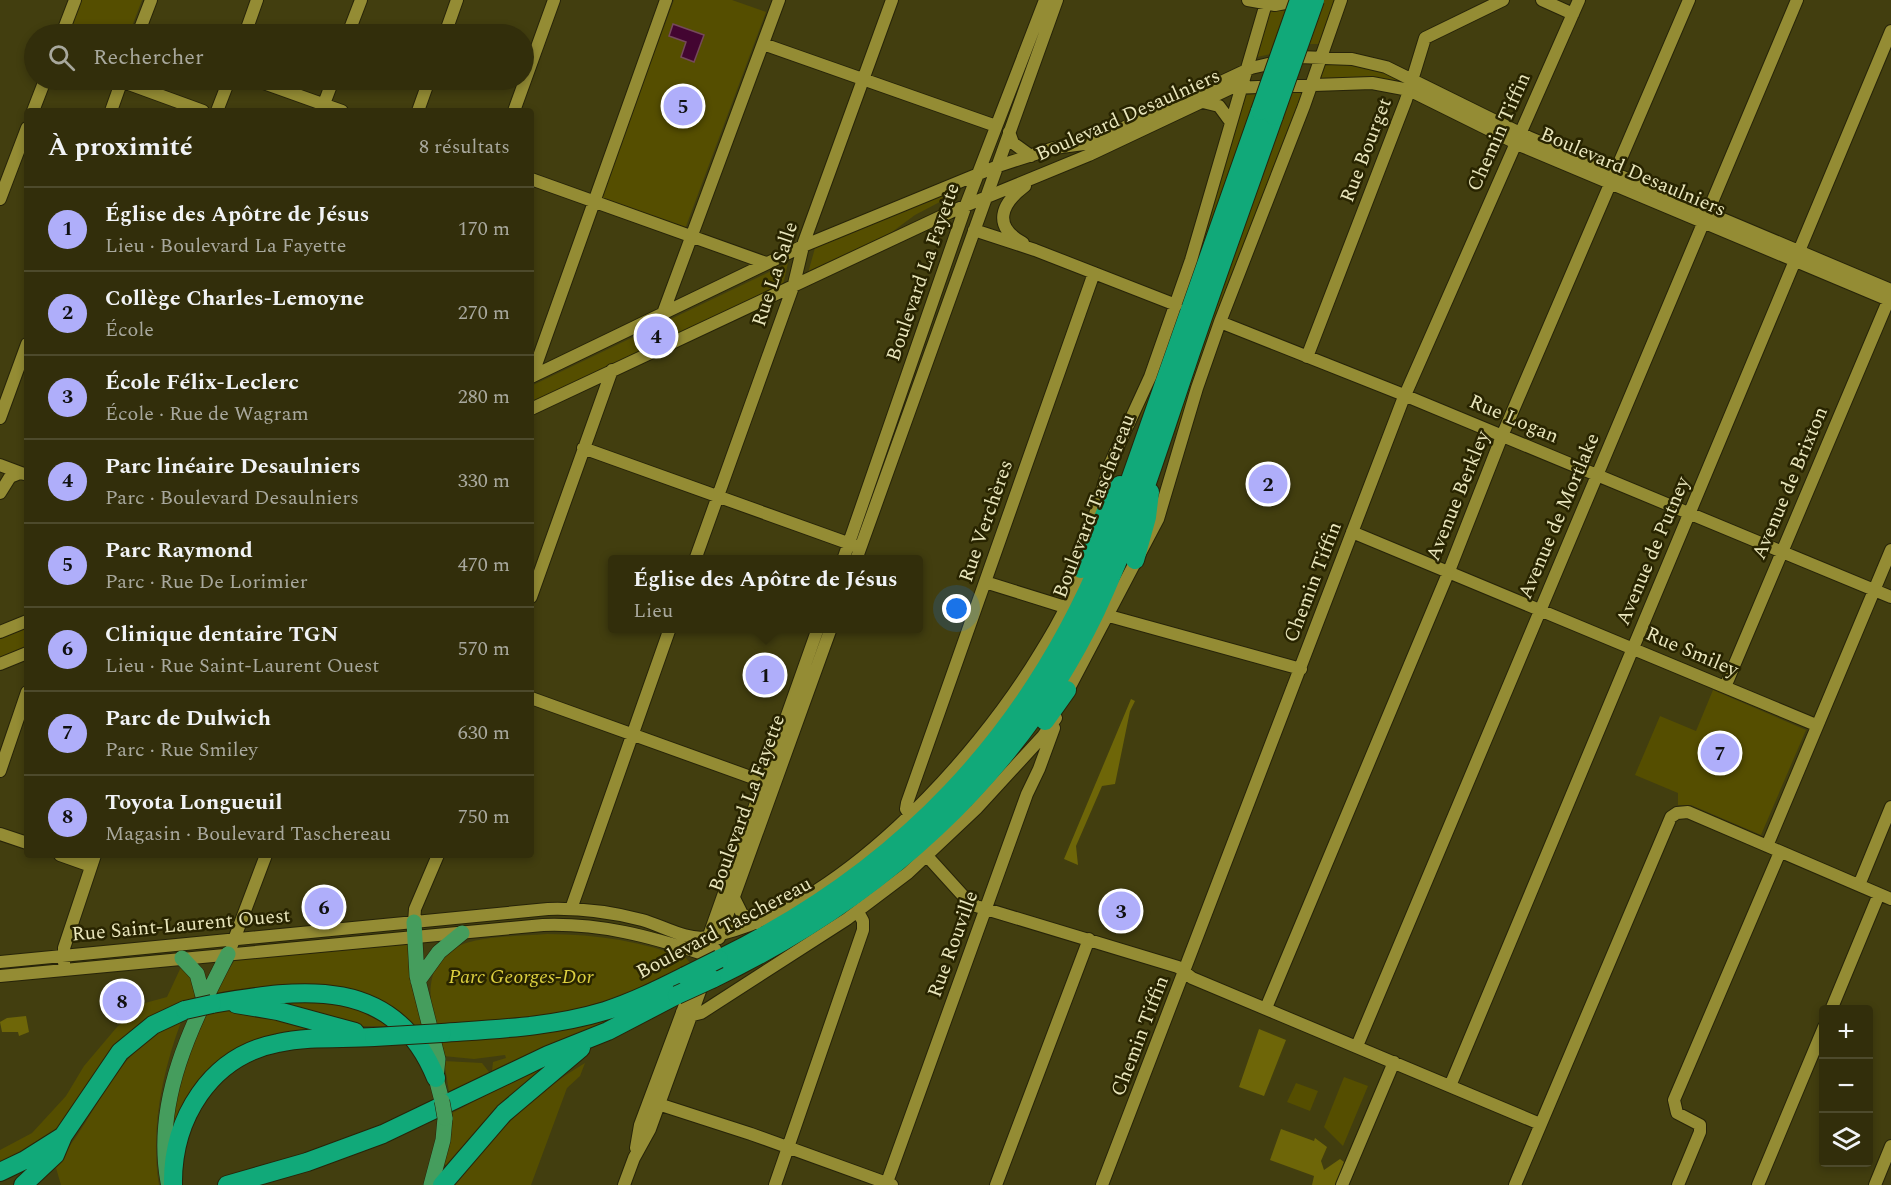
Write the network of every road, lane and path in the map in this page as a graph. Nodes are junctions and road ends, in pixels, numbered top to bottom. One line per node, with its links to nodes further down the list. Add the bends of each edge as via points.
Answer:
1 (75, 0): 23 (street)
2 (151, 0): 24 (street)
3 (257, 0): 25 (street)
4 (361, 0): 26 (street)
5 (457, 0): 27 (street)
6 (554, 0): 30 (street)
7 (666, 0): 67 (street)
8 (779, 0): 29 (street)
9 (892, 0): 33 (street, Rue La Salle)
10 (1045, 0): 55 (street, Boulevard La Fayette)
11 (1057, 0): 56 (street, Boulevard La Fayette)
12 (1248, 0): 21 (street)
13 (1299, 0): 21 (street, via 1286,4); 53 (highway, Boulevard Taschereau, bridge)
14 (1315, 0): 53 (highway, Boulevard Taschereau, bridge)
15 (1341, 0): 31 (street, Boulevard Taschereau)
16 (1503, 0): 34 (street, Rue Bourget, via 1429,34)
17 (1542, 0): 22 (street)
18 (1579, 0): 22 (street, Chemin Tiffin)
19 (1689, 0): 63 (street, Avenue Berkley)
20 (1797, 0): 69 (street, Avenue de Mortlake)
21 (1266, 2): 32 (street, Boulevard Taschereau)
22 (1573, 14): 58 (street, Chemin Tiffin)
23 (66, 24)
24 (142, 24)
25 (249, 24)
26 (352, 24)
27 (449, 24)
28 (1891, 31): 76 (street, Avenue de Putney)
29 (763, 44): 33 (street); 73 (street)
30 (534, 56)
31 (1321, 56): 32 (street, Boulevard Desaulniers, via 1282,60); 34 (street, Boulevard Desaulniers, via 1363,61); 35 (street, Boulevard Taschereau)
32 (1246, 70): 36 (street, Boulevard Taschereau); 59 (street, Boulevard Desaulniers, via 1091,143)
33 (864, 79): 55 (street); 74 (street, Rue La Salle)
34 (1411, 84): 35 (street, Boulevard Desaulniers); 58 (street, Boulevard Desaulniers); 87 (street, Rue Bourget)
35 (1311, 85): 36 (street, Boulevard Desaulniers); 85 (street, Boulevard Taschereau)
36 (1240, 88): 45 (street, Boulevard Desaulniers, via 1224,90); 54 (street, Boulevard Taschereau)
37 (41, 90): 46 (street)
38 (118, 90): 47 (street)
39 (147, 90): 48 (street)
40 (225, 90): 49 (street)
41 (279, 90): 50 (street)
42 (329, 90): 50 (street)
43 (425, 90): 51 (street)
44 (522, 90): 52 (street)
45 (1203, 102): 54 (street, via 1219,106); 62 (street, Boulevard Desaulniers)
46 (34, 108)
47 (112, 108)
48 (195, 108)
49 (218, 108)
50 (323, 108)
51 (419, 108)
52 (515, 108)
53 (1267, 113): 96 (highway, Boulevard Taschereau)
54 (1230, 121): 83 (street, Boulevard Taschereau)
55 (996, 126): 61 (street, Boulevard La Fayette)
56 (1009, 132): 59 (street, via 1013,143); 60 (street, Boulevard La Fayette)
57 (24, 136): 66 (street)
58 (1518, 138): 63 (street, Boulevard Desaulniers); 91 (street, Chemin Tiffin)
59 (1031, 156): 60 (street, Boulevard Desaulniers)
60 (998, 166): 61 (street, Boulevard Desaulniers); 65 (street, Boulevard La Fayette)
61 (977, 174): 68 (street, Boulevard La Fayette); 74 (street, Boulevard Desaulniers)
62 (1039, 176): 65 (street, Boulevard Desaulniers); 75 (street, via 1011,197 1003,210 1007,231)
63 (1614, 179): 69 (street, Boulevard Desaulniers); 94 (street, Avenue Berkley)
64 (534, 180): 67 (street)
65 (987, 196): 68 (street, Boulevard Desaulniers); 71 (street, Boulevard La Fayette)
66 (0, 199)
67 (593, 201): 73 (street); 89 (street)
68 (966, 205): 70 (street, Boulevard Desaulniers); 72 (street, Boulevard La Fayette)
69 (1706, 218): 76 (street, Boulevard Desaulniers); 99 (street, Avenue de Mortlake)
70 (936, 219): 72 (street, via 948,222); 80 (street, Boulevard Desaulniers)
71 (974, 230): 75 (street); 104 (street, Boulevard La Fayette)
72 (956, 236): 104 (street, Boulevard La Fayette)
73 (692, 237): 77 (street); 79 (street)
74 (803, 246): 77 (street, Boulevard Desaulniers); 80 (street, Rue La Salle)
75 (1035, 250): 78 (street)
76 (1798, 257): 81 (street, Boulevard Desaulniers); 102 (street, Avenue de Putney)
77 (766, 263): 82 (street, Boulevard Desaulniers)
78 (1094, 273): 83 (street); 111 (street, Rue Verchères)
79 (675, 282): 82 (street, via 676,294); 84 (street)
80 (794, 284): 88 (street, Boulevard Desaulniers); 101 (street, Rue La Salle)
81 (1890, 296): 106 (street, Avenue de Brixton)
82 (688, 302): 84 (street, Boulevard Desaulniers)
83 (1176, 305): 109 (street, Boulevard Taschereau, via 1150,377 1106,474)
84 (662, 316): 90 (street, Boulevard Desaulniers)
85 (1220, 322): 87 (street, Rue Logan); 108 (street, Boulevard Taschereau, via 1158,519)
86 (24, 352): 93 (street)
87 (1307, 357): 91 (street, Rue Logan)
88 (612, 370): 92 (street, Boulevard Desaulniers); 95 (street)
89 (534, 371)
90 (534, 376)
91 (1405, 395): 94 (street, Rue Logan); 103 (street, Chemin Tiffin)
92 (534, 408)
93 (0, 418)
94 (1502, 436): 99 (street, Rue Logan); 110 (street, Avenue Berkley)
95 (583, 448): 101 (street); 112 (street)
96 (1148, 452): 108 (highway, via 1148,517); 109 (highway, via 1109,504); 134 (highway, Boulevard Taschereau, via 1121,551 1098,606 1056,682); 162 (highway, Boulevard Taschereau, via 1074,620 1030,695 983,758 930,815 863,873 799,917)
97 (0, 465): 98 (street)
98 (24, 474): 100 (street, via 10,477)
99 (1597, 475): 102 (street, Rue Logan); 116 (street, Avenue de Mortlake)
100 (0, 494)
101 (717, 496): 104 (street); 107 (street, Rue La Salle)
102 (1690, 514): 106 (street, Rue Logan); 123 (street, Avenue de Putney)
103 (1352, 532): 110 (street, Rue Smiley); 126 (street, Chemin Tiffin)
104 (855, 550)
105 (1891, 550): 113 (street)
106 (1782, 552): 113 (street, Rue Logan); 127 (street, Avenue de Brixton)
107 (697, 555)
108 (1135, 560): 117 (street, Boulevard Taschereau)
109 (1081, 569): 115 (street, Boulevard Taschereau)
110 (1449, 571): 116 (street, Rue Smiley); 173 (street, Avenue Berkley)
111 (985, 582): 115 (street); 138 (street, Rue Verchères, via 907,803)
112 (534, 588)
113 (1874, 590): 114 (street, Rue Logan); 132 (street)
114 (1891, 597)
115 (1065, 607): 138 (street, Boulevard Taschereau, via 1035,662 994,723)
116 (1541, 610): 123 (street, Rue Smiley); 177 (street, Avenue de Mortlake)
117 (1109, 616): 126 (street); 128 (street, Boulevard Taschereau)
118 (24, 622): 119 (street)
119 (0, 632)
120 (668, 633): 133 (street)
121 (816, 633): 136 (street, Boulevard La Fayette)
122 (829, 633): 136 (street, Boulevard La Fayette)
123 (1633, 649): 127 (street, Rue Smiley); 180 (street, Avenue de Putney)
124 (24, 654): 125 (street)
125 (0, 664)
126 (1301, 669): 167 (street, Chemin Tiffin)
127 (1725, 687): 132 (street, Rue Smiley)
128 (1067, 690): 131 (street, Boulevard Taschereau); 134 (highway, via 1044,723)
129 (534, 699): 133 (street)
130 (24, 701): 135 (street)
131 (1057, 716): 143 (street, Boulevard Taschereau, via 988,796); 151 (street, Rue Rouville)
132 (1816, 725): 141 (street)
133 (631, 735): 136 (street); 152 (street)
134 (1016, 741): 172 (highway, Boulevard Taschereau, bridge, via 955,811 877,880 799,934 712,979)
135 (0, 771)
136 (769, 784): 150 (street, Boulevard La Fayette); 158 (street, Boulevard La Fayette)
137 (1891, 807): 148 (street)
138 (910, 815): 154 (street, Boulevard Taschereau, via 822,885)
139 (0, 834): 140 (street)
140 (24, 842)
141 (1767, 846): 142 (street); 182 (street, via 1688,812 1677,813 1667,825)
142 (1780, 852): 148 (street); 199 (street, via 1674,1100 1677,1113 1700,1125)
143 (927, 856): 151 (street, via 968,902); 153 (street, Boulevard Taschereau)
144 (76, 858): 147 (street)
145 (265, 858): 159 (street)
146 (437, 858): 155 (street, via 414,913)
147 (93, 861): 163 (street)
148 (1859, 885): 149 (street)
149 (1885, 896): 171 (street)
150 (734, 898): 154 (street, via 742,914); 157 (street, Boulevard La Fayette)
151 (987, 908): 160 (street); 187 (street, Rue Rouville)
152 (571, 909): 155 (street, Rue Saint-Laurent Ouest); 158 (street, Rue Saint-Laurent Ouest, via 622,916)
153 (858, 912): 172 (street, Boulevard Taschereau, via 703,1012); 185 (street, via 863,930)
154 (757, 923): 157 (street, Boulevard Taschereau)
155 (415, 929): 156 (street, Rue Saint-Laurent Ouest); 159 (street, Rue Saint-Laurent Ouest); 161 (street, Rue Saint-Laurent Ouest); 169 (main road)
156 (462, 933): 162 (street, Rue Saint-Laurent Ouest, via 543,925 592,926 645,935); 169 (main road, via 439,952)
157 (721, 933): 158 (street, Rue Saint-Laurent Ouest); 162 (street, Boulevard La Fayette)
158 (708, 937): 162 (street, Boulevard La Fayette)
159 (235, 939): 161 (street); 163 (street, Rue Saint-Laurent Ouest)
160 (1089, 939): 167 (street, via 1178,967); 195 (street)
161 (228, 954): 164 (street, Rue Saint-Laurent Ouest); 170 (main road)
162 (712, 954): 172 (street, Boulevard La Fayette); 175 (highway, Boulevard Taschereau, bridge, via 686,976 632,1001 585,1016 526,1027)
163 (64, 955): 165 (street, Rue Saint-Laurent Ouest); 166 (street)
164 (182, 958): 166 (street, Rue Saint-Laurent Ouest); 170 (main road, via 197,974)
165 (0, 962)
166 (65, 970): 168 (street, Rue Saint-Laurent Ouest)
167 (1185, 973): 173 (street); 196 (street, Chemin Tiffin)
168 (0, 976)
169 (418, 981): 179 (main road, via 438,1059)
170 (208, 1002): 175 (highway, Boulevard Taschereau, via 267,1009); 179 (highway, via 294,992 353,999 375,1008 402,1027 420,1047); 183 (highway, Boulevard Taschereau, bridge, via 153,1025 124,1048); 189 (main road, via 181,1054 169,1104 165,1151)
171 (1833, 1005)
172 (684, 1007): 174 (highway, Boulevard Taschereau); 181 (street, Boulevard La Fayette)
173 (1266, 1008): 177 (street)
174 (608, 1031): 190 (highway, Boulevard Taschereau, via 370,1139); 192 (highway, via 520,1098)
175 (374, 1038): 189 (highway, via 277,1043 253,1050 223,1068 203,1089 186,1116)
176 (1819, 1039): 200 (street)
177 (1357, 1047): 178 (street)
178 (1394, 1062): 180 (street); 197 (street)
179 (436, 1078): 191 (main road, bridge, via 445,1118)
180 (1450, 1086): 182 (street)
181 (654, 1103): 185 (street); 193 (street, Boulevard La Fayette, via 650,1129)
182 (1540, 1124): 198 (street)
183 (63, 1136): 186 (highway); 188 (highway, Boulevard Taschereau, via 55,1155)
184 (1891, 1146): 201 (street)
185 (788, 1147): 187 (street); 194 (street)
186 (0, 1172)
187 (888, 1184)
188 (23, 1185)
189 (171, 1185)
190 (227, 1185)
191 (431, 1185)
192 (442, 1185)
193 (624, 1185)
194 (775, 1185)
195 (996, 1185)
196 (1102, 1185)
197 (1342, 1185)
198 (1515, 1185)
199 (1678, 1185)
200 (1758, 1185)
201 (1875, 1185)

